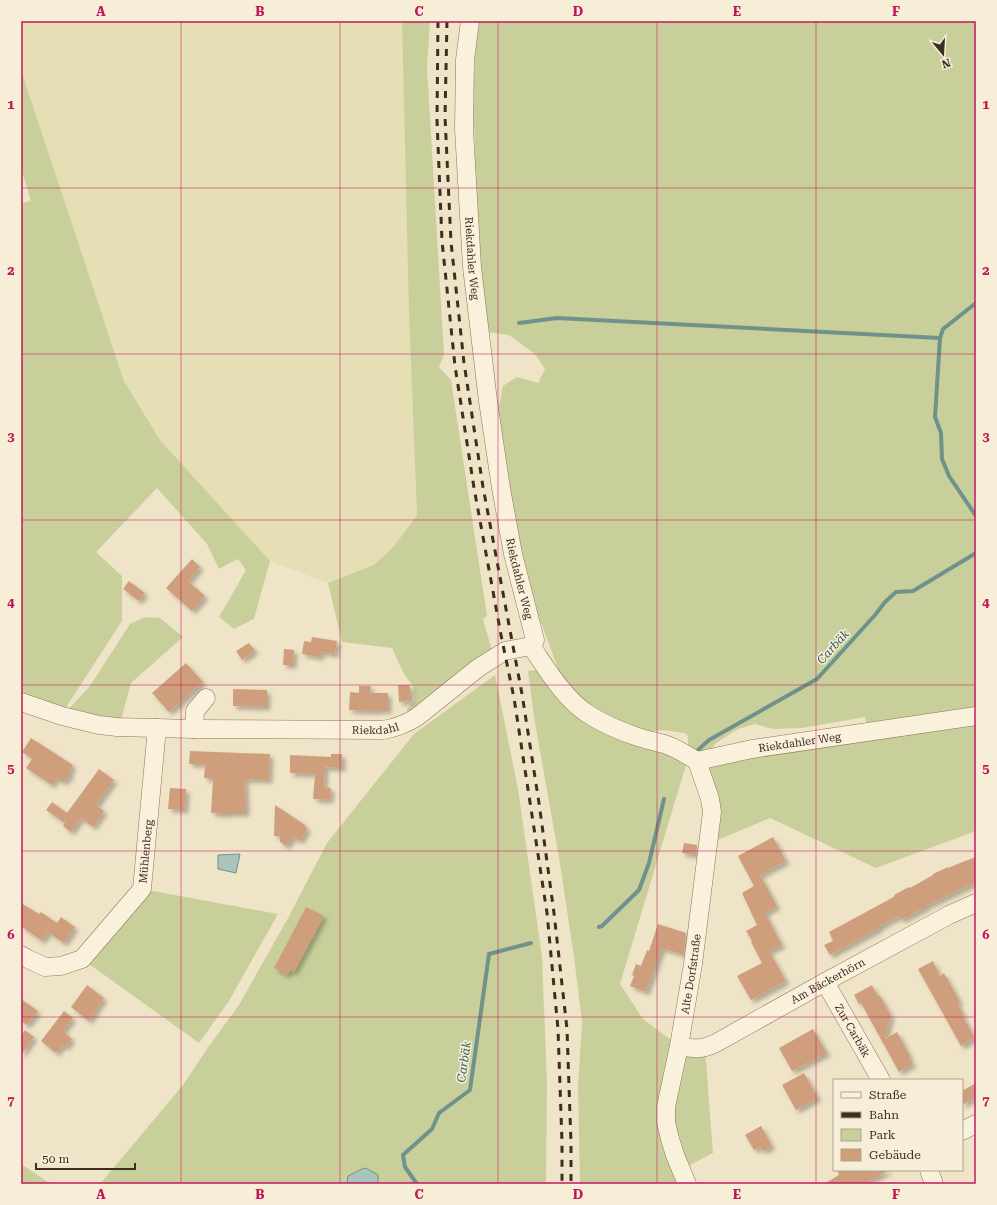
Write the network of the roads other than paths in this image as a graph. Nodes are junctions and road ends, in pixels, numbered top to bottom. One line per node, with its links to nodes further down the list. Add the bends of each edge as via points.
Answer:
1 (470, 21): 2 (street, Riekdahler Weg, via 465,60 464,129 472,267 501,488 513,554 535,640)
2 (531, 646): 7 (street, Riekdahl, via 505,651 478,668 408,723 383,730); 8 (street, via 559,686 585,712 638,737 677,749)
3 (206, 698): 7 (street, via 195,711)
4 (21, 702): 6 (street, Riekdahl, via 99,725)
5 (976, 716): 8 (street, Riekdahler Weg, via 752,749)
6 (157, 728): 7 (street, Riekdahl); 10 (street, Mühlenberg, via 142,889 82,959 61,966 45,966)
7 (194, 729)
8 (697, 762): 12 (street, Alte Dorfstraße, via 712,812 698,931)
9 (976, 903): 11 (street, Am Bäckerhörn)
10 (21, 955)
11 (825, 982): 12 (street, Am Bäckerhörn, via 712,1045 692,1049); 13 (street, Zur Carbäk)
12 (679, 1046): 17 (street, Alte Dorfstraße, via 666,1107 666,1122 673,1150)
13 (880, 1079)
14 (976, 1124): 15 (street)
15 (963, 1131)
16 (929, 1171): 18 (street)
17 (687, 1184)
18 (934, 1184)

